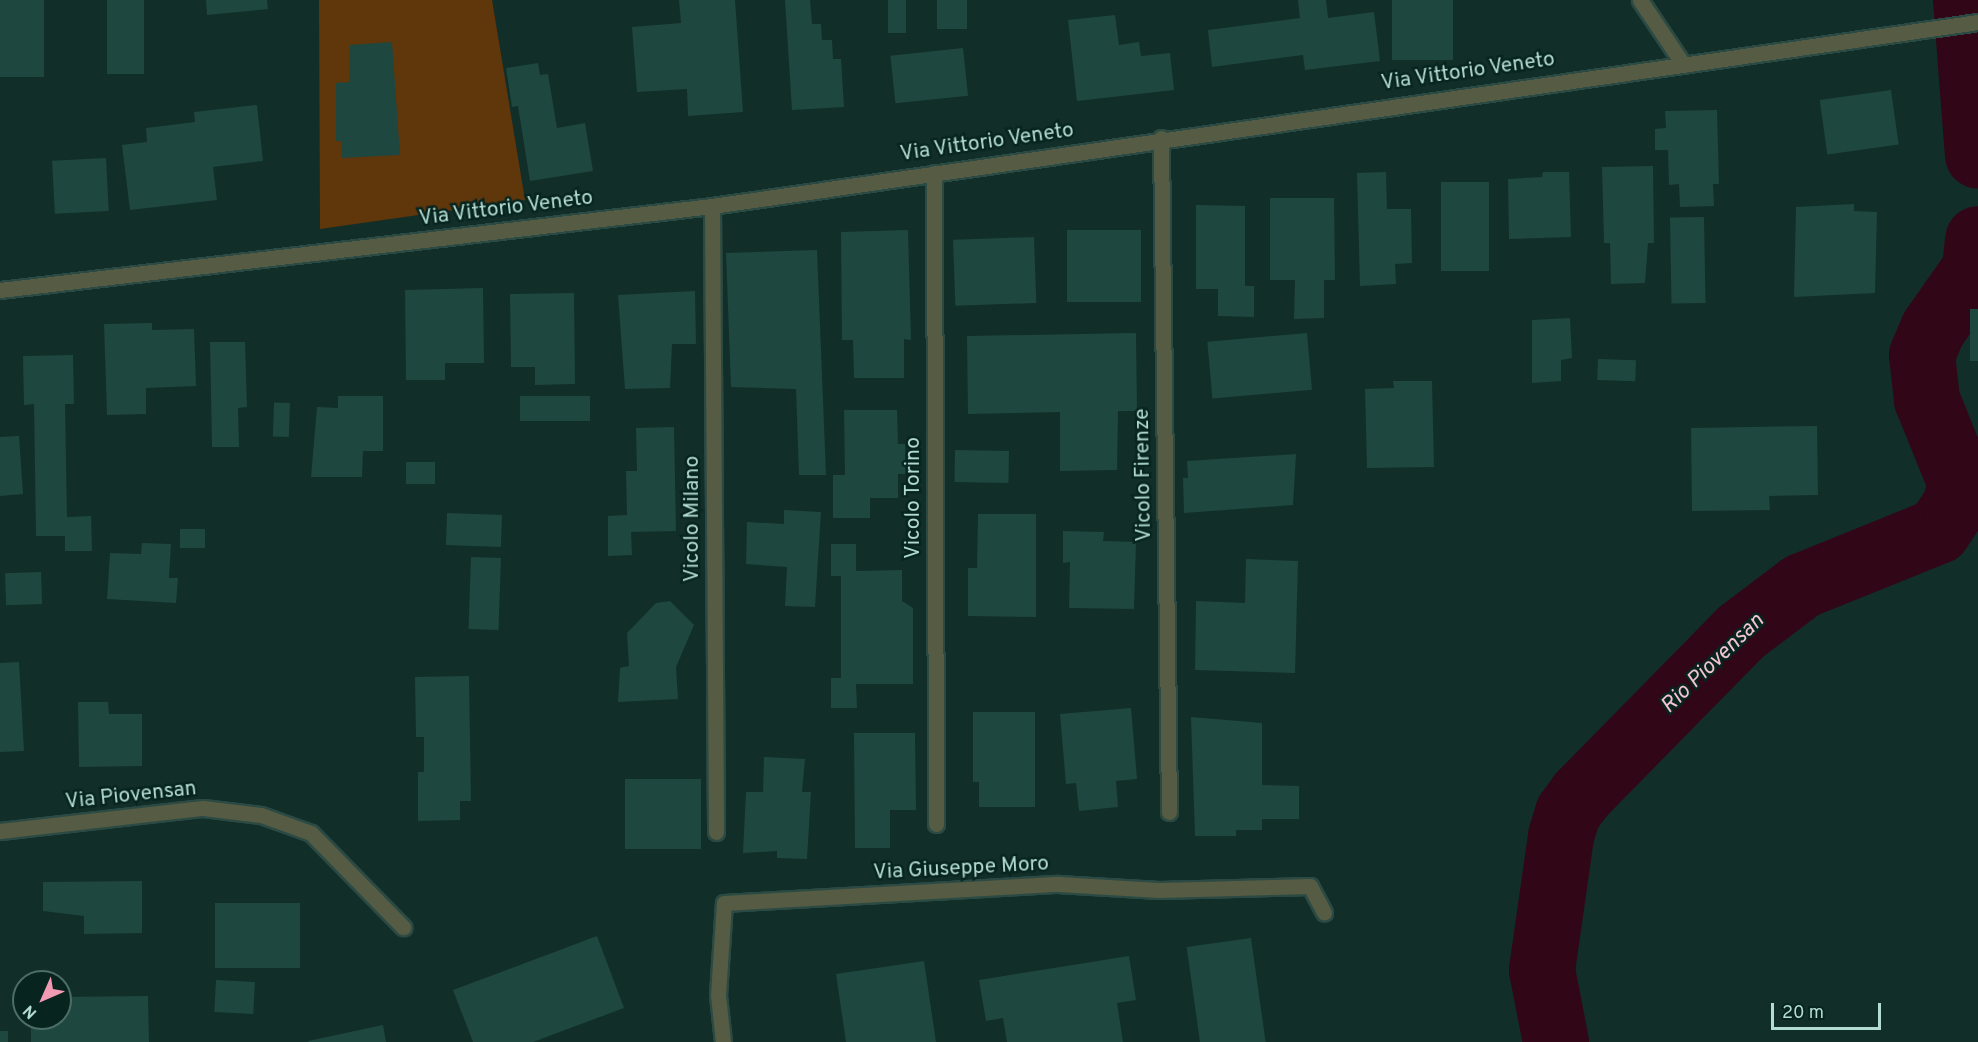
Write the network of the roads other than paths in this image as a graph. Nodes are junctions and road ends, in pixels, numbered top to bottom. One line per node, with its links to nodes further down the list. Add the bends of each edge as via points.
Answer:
1 (1640, 0): 3 (street)
2 (1978, 22): 3 (street, Via Vittorio Veneto)
3 (1683, 64): 4 (street, Via Vittorio Veneto)
4 (1161, 138): 5 (street, Via Vittorio Veneto); 8 (street, Vicolo Firenze)
5 (934, 173): 6 (street, Via Vittorio Veneto); 9 (street, Vicolo Torino)
6 (712, 206): 7 (street, Via Vittorio Veneto); 11 (street, Vicolo Milano)
7 (0, 290)
8 (1168, 812)
9 (936, 824)
10 (0, 831): 13 (street, Via Piovensan, via 203,808 261,815 311,833)
11 (717, 832)
12 (1324, 912): 14 (street, Via Giuseppe Moro, via 1310,886 1159,890 1058,885 724,903 718,995)
13 (403, 927)
14 (723, 1042)

